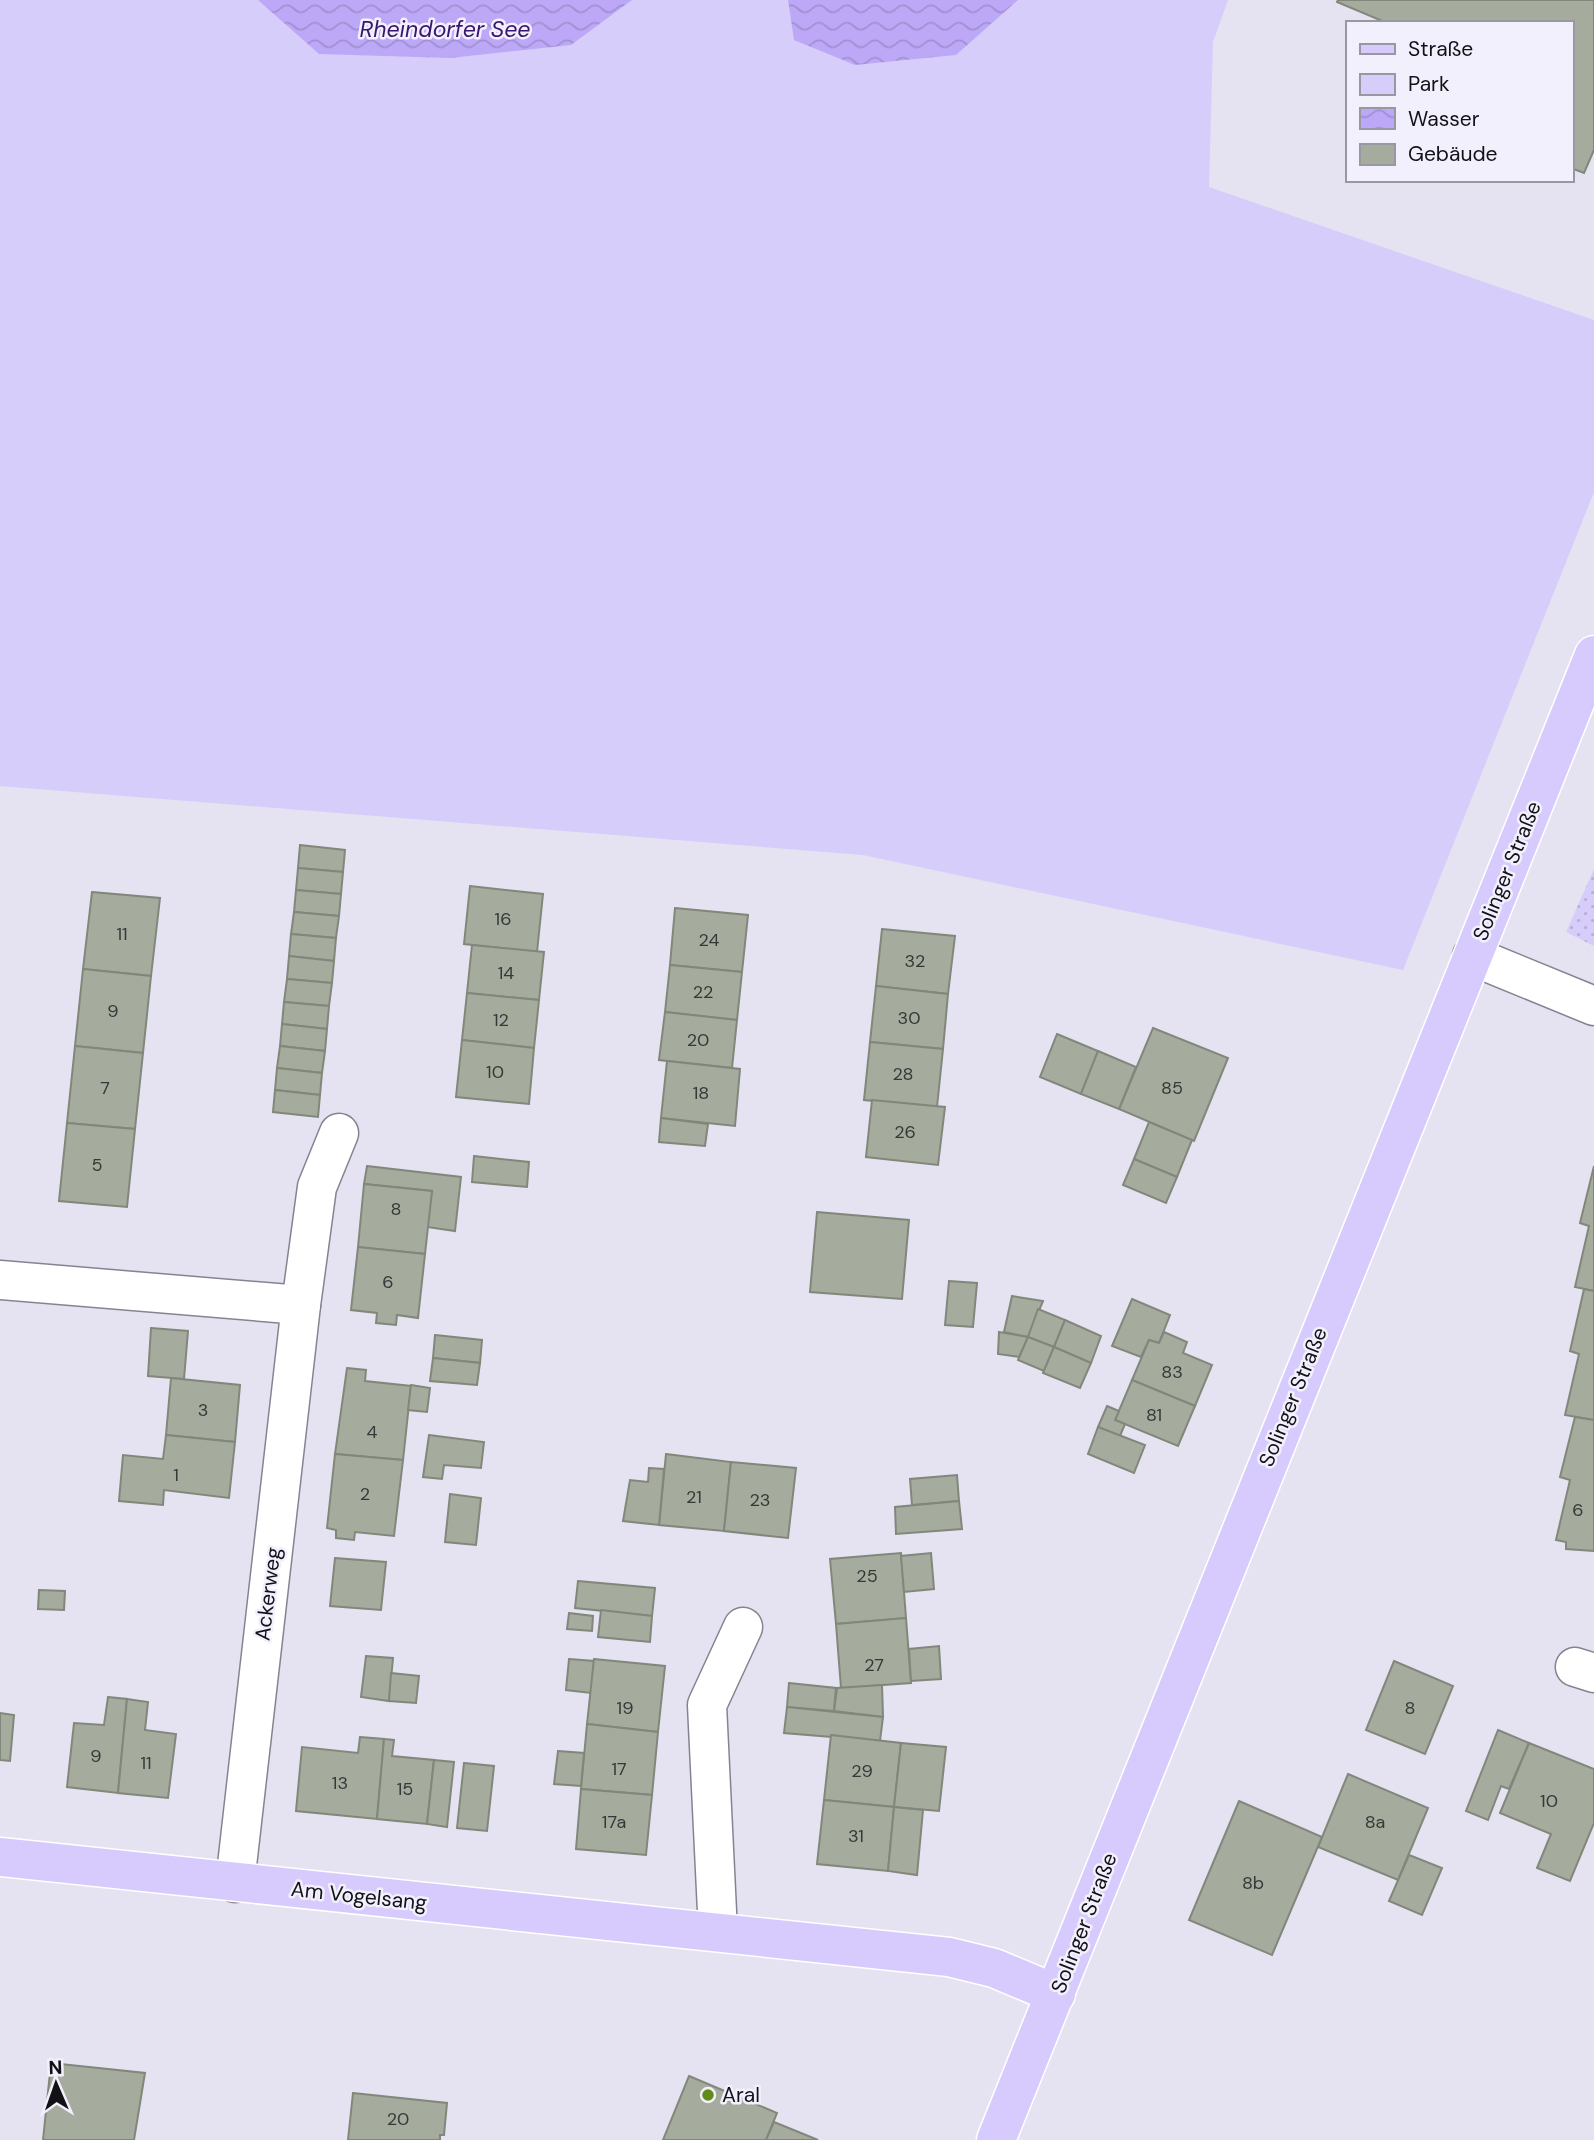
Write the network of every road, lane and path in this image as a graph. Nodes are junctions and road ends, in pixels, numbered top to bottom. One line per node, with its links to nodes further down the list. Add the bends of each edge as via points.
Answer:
1 (1594, 655): 2 (main road, Solinger Straße)
2 (1472, 956): 3 (street); 11 (main road, Solinger Straße)
3 (1594, 1006)
4 (339, 1133): 6 (street, Ackerweg, via 317,1187)
5 (0, 1280): 6 (street)
6 (302, 1305): 9 (street, Ackerweg)
7 (743, 1627): 10 (street, via 707,1705)
8 (0, 1857): 9 (main road, Am Vogelsang)
9 (235, 1883): 10 (main road, Am Vogelsang)
10 (718, 1932): 11 (main road, Am Vogelsang, via 949,1957 994,1968)
11 (1056, 1994): 12 (main road, Solinger Straße)
12 (996, 2140)

